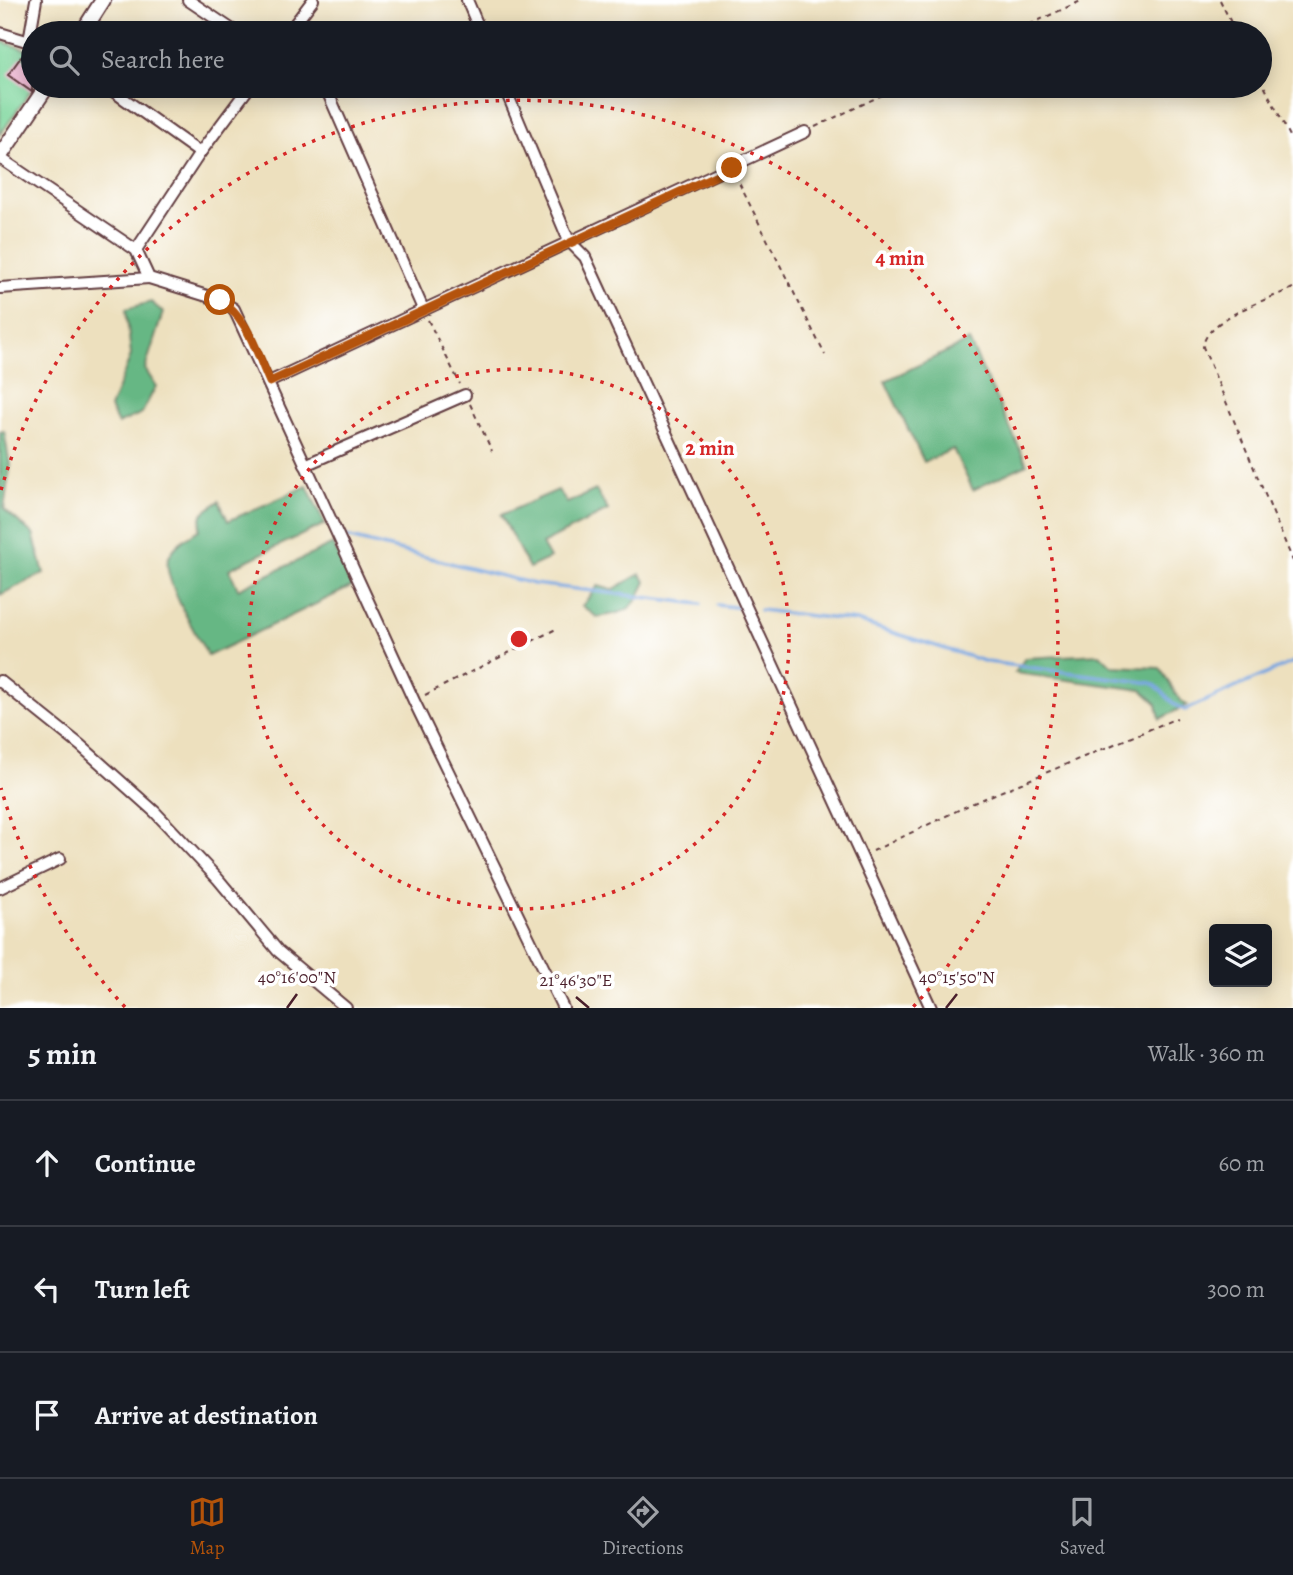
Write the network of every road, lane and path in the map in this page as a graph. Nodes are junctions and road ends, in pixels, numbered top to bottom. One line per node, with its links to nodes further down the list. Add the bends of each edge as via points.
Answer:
1 (36, 0): 8 (street)
2 (103, 0): 9 (main road)
3 (188, 0): 10 (street)
4 (313, 0): 11 (street)
5 (467, 0): 12 (street)
6 (1083, 0): 13 (path)
7 (1220, 0): 14 (path)
8 (34, 21)
9 (90, 21)
10 (219, 21)
11 (299, 21)
12 (476, 21)
13 (1037, 21)
14 (1230, 21)
15 (0, 33): 16 (street)
16 (21, 39)
17 (39, 98): 27 (main road)
18 (123, 98): 26 (street)
19 (241, 98): 26 (street)
20 (330, 98): 34 (street)
21 (509, 98): 29 (street)
22 (876, 98): 24 (path)
23 (1270, 98): 25 (path)
24 (804, 132): 28 (street)
25 (1293, 142)
26 (200, 153): 30 (street)
27 (0, 157): 30 (street)
28 (732, 168): 29 (street); 35 (path)
29 (569, 241): 34 (street); 45 (street, via 585,257 727,558)
30 (136, 250): 31 (street)
31 (149, 278): 32 (street); 36 (street, via 220,300 234,309)
32 (0, 288)
33 (1293, 288): 40 (path, via 1217,323 1203,337 1203,347)
34 (423, 309): 36 (street); 37 (path)
35 (825, 355)
36 (270, 382): 39 (street)
37 (466, 395): 38 (path); 39 (street)
38 (492, 451)
39 (304, 465): 43 (street)
40 (1293, 561)
41 (558, 628): 43 (path)
42 (0, 681): 48 (street, via 155,812 278,951)
43 (414, 701): 49 (street)
44 (1177, 718): 45 (path, via 971,804)
45 (860, 858): 50 (street)
46 (60, 859): 47 (street)
47 (0, 888)
48 (346, 1008)
49 (563, 1008)
50 (931, 1008)

